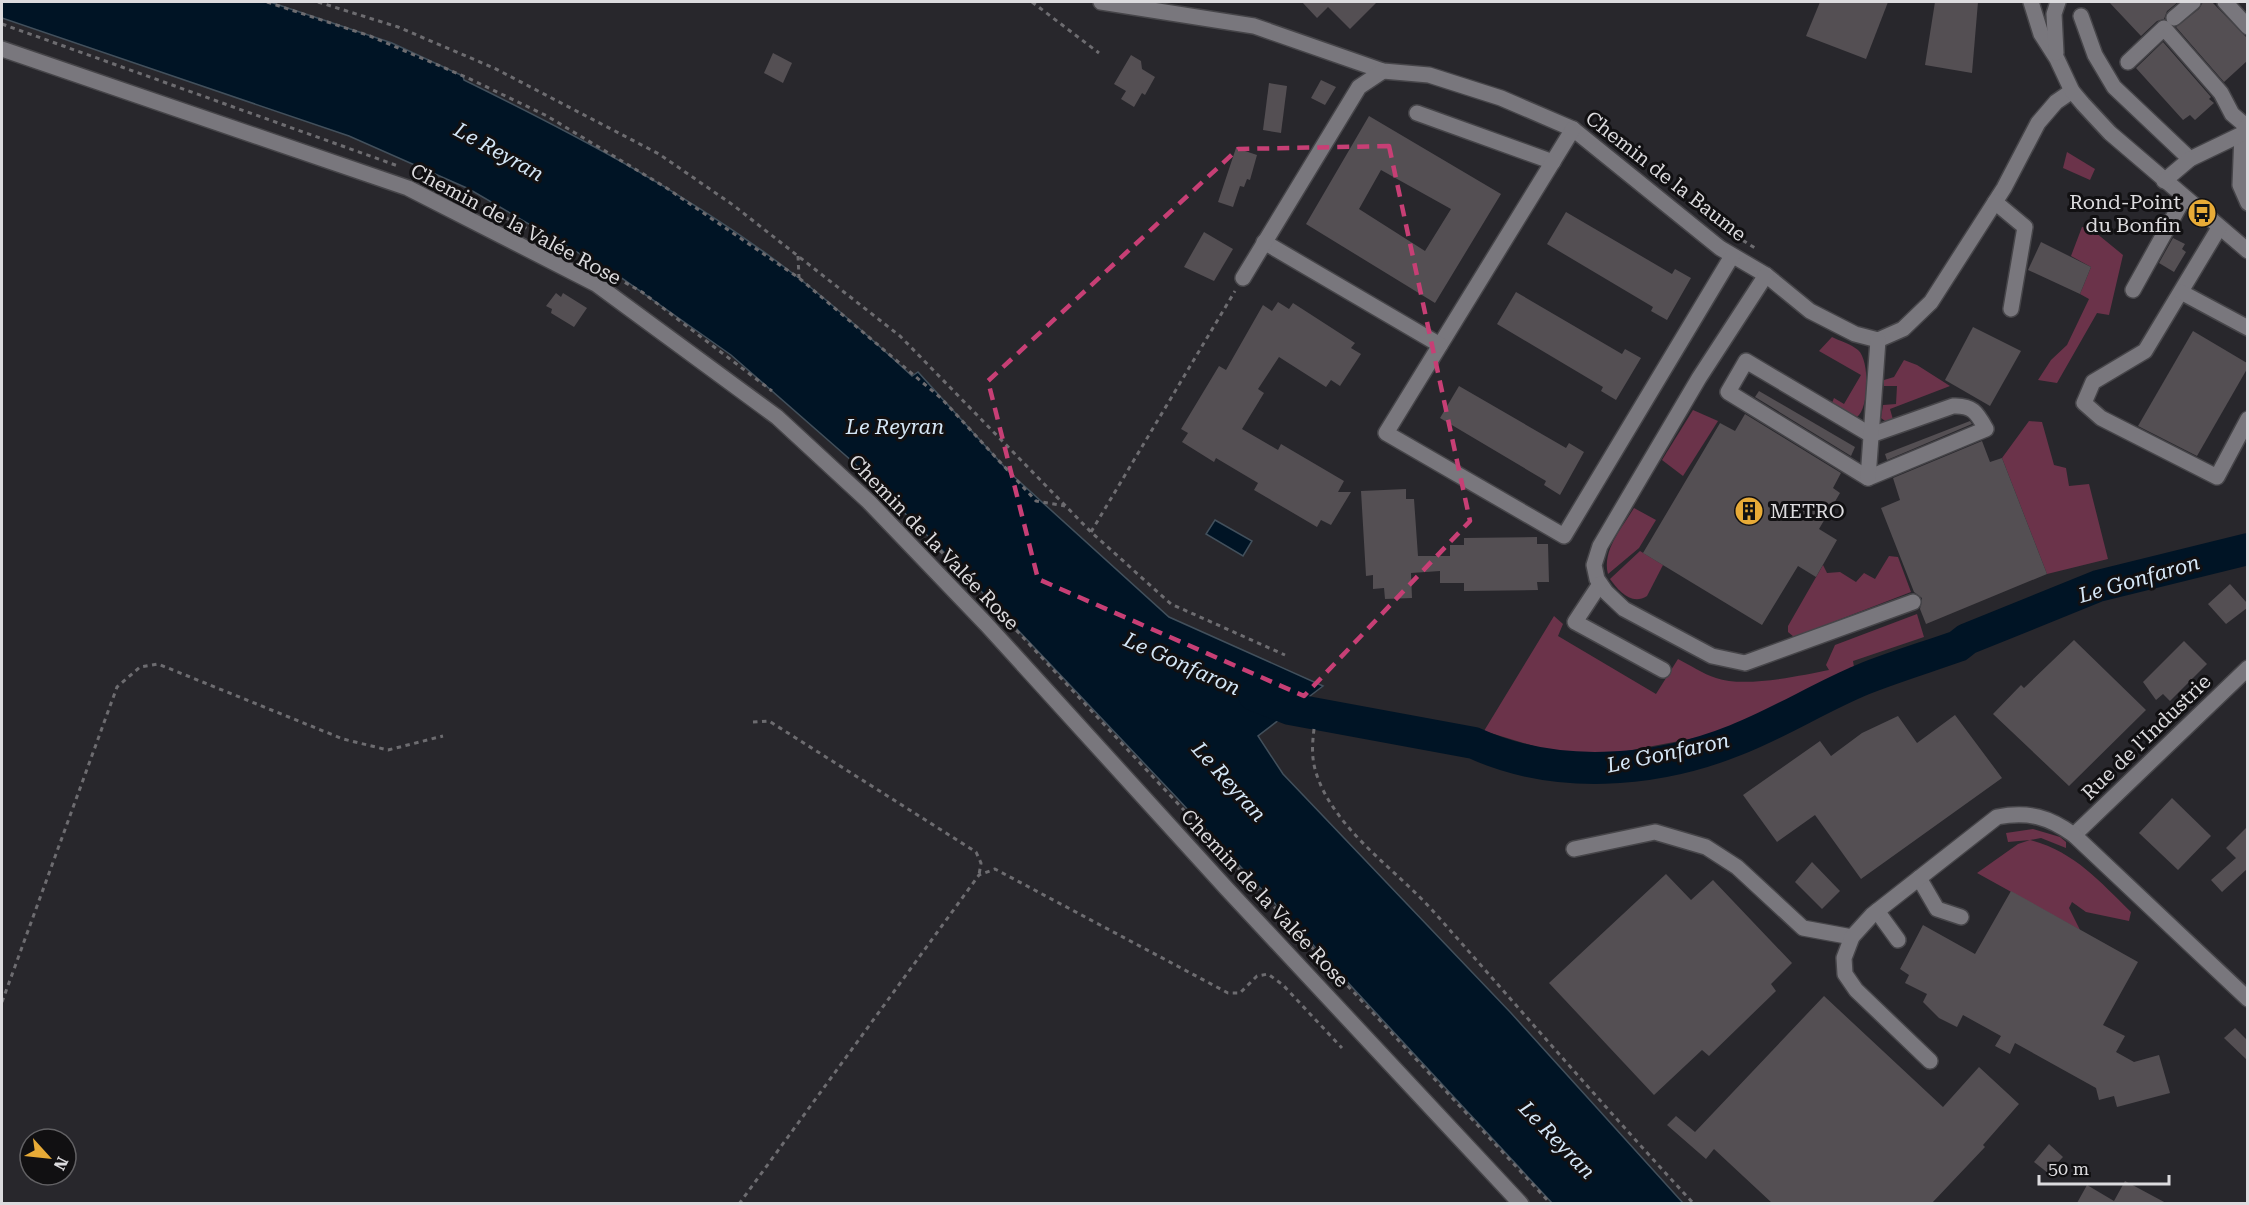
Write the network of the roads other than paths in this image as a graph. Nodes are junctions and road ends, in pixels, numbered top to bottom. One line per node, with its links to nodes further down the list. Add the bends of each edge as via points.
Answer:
1 (1101, 2): 12 (street, Chemin de la Baume, via 1254,26)
2 (2031, 2): 10 (street, via 2041,34)
3 (2058, 2): 10 (street, via 2054,14)
4 (2193, 2): 7 (street)
5 (2225, 2): 8 (street)
6 (2081, 16): 17 (street, via 2095,55 2114,87)
7 (2174, 18)
8 (2247, 27)
9 (2, 49): 51 (street, Chemin de la Valée Rose, via 408,188 596,285 777,417 870,502 986,624 1219,881)
10 (2057, 59): 13 (street)
11 (2128, 62): 15 (street, via 2164,28 2221,93)
12 (1383, 71): 16 (street, Chemin de la Baume, via 1429,75 1502,98); 24 (street, via 1359,87)
13 (2072, 91): 19 (street, via 2110,133); 21 (street, via 2038,123)
14 (1417, 113): 18 (street)
15 (2245, 128): 17 (street); 22 (street, via 2240,185)
16 (1573, 129): 18 (street); 26 (street, Chemin de la Baume)
17 (2190, 159): 19 (street)
18 (1553, 162): 34 (street)
19 (2164, 181): 20 (street)
20 (2184, 198): 23 (street); 29 (street)
21 (1995, 202): 31 (street, via 2025,227); 33 (street, via 1931,302 1904,329)
22 (2247, 203)
23 (2219, 228): 25 (street); 30 (street)
24 (1264, 242): 28 (street); 34 (street)
25 (2247, 251)
26 (1732, 256): 27 (street, Chemin de la Baume); 34 (street, via 1564,536 1386,433)
27 (1766, 275): 33 (street, Chemin de la Baume, via 1810,311 1856,334); 38 (street, via 1699,378 1600,546 1594,565)
28 (1243, 278)
29 (2133, 290)
30 (2181, 292): 32 (street); 35 (street, via 2145,351 2093,382 2084,403 2101,418 2217,477)
31 (2011, 309)
32 (2247, 328)
33 (1878, 340): 36 (street)
34 (1440, 345)
35 (2247, 419)
36 (1871, 435): 37 (street); 37 (street, via 1953,406 1967,405 1976,410 1986,429); 37 (street, via 1746,361 1728,392)
37 (1868, 478)
38 (1600, 584): 39 (street, via 1624,609 1712,656 1745,663); 41 (street, via 1575,622)
39 (1913, 602)
40 (2247, 668): 42 (street, Rue de l'Industrie)
41 (1662, 670)
42 (2074, 835): 44 (street, via 2039,815 2014,813 1997,817); 49 (street)
43 (1574, 849): 47 (street, via 1655,832 1706,847 1737,867 1803,928)
44 (1918, 878): 45 (street); 46 (street, via 1937,909)
45 (1877, 911): 47 (street); 48 (street)
46 (1961, 917)
47 (1852, 937): 50 (street, via 1844,958 1850,982)
48 (1898, 940)
49 (2247, 999)
50 (1930, 1060)
51 (1521, 1203)

